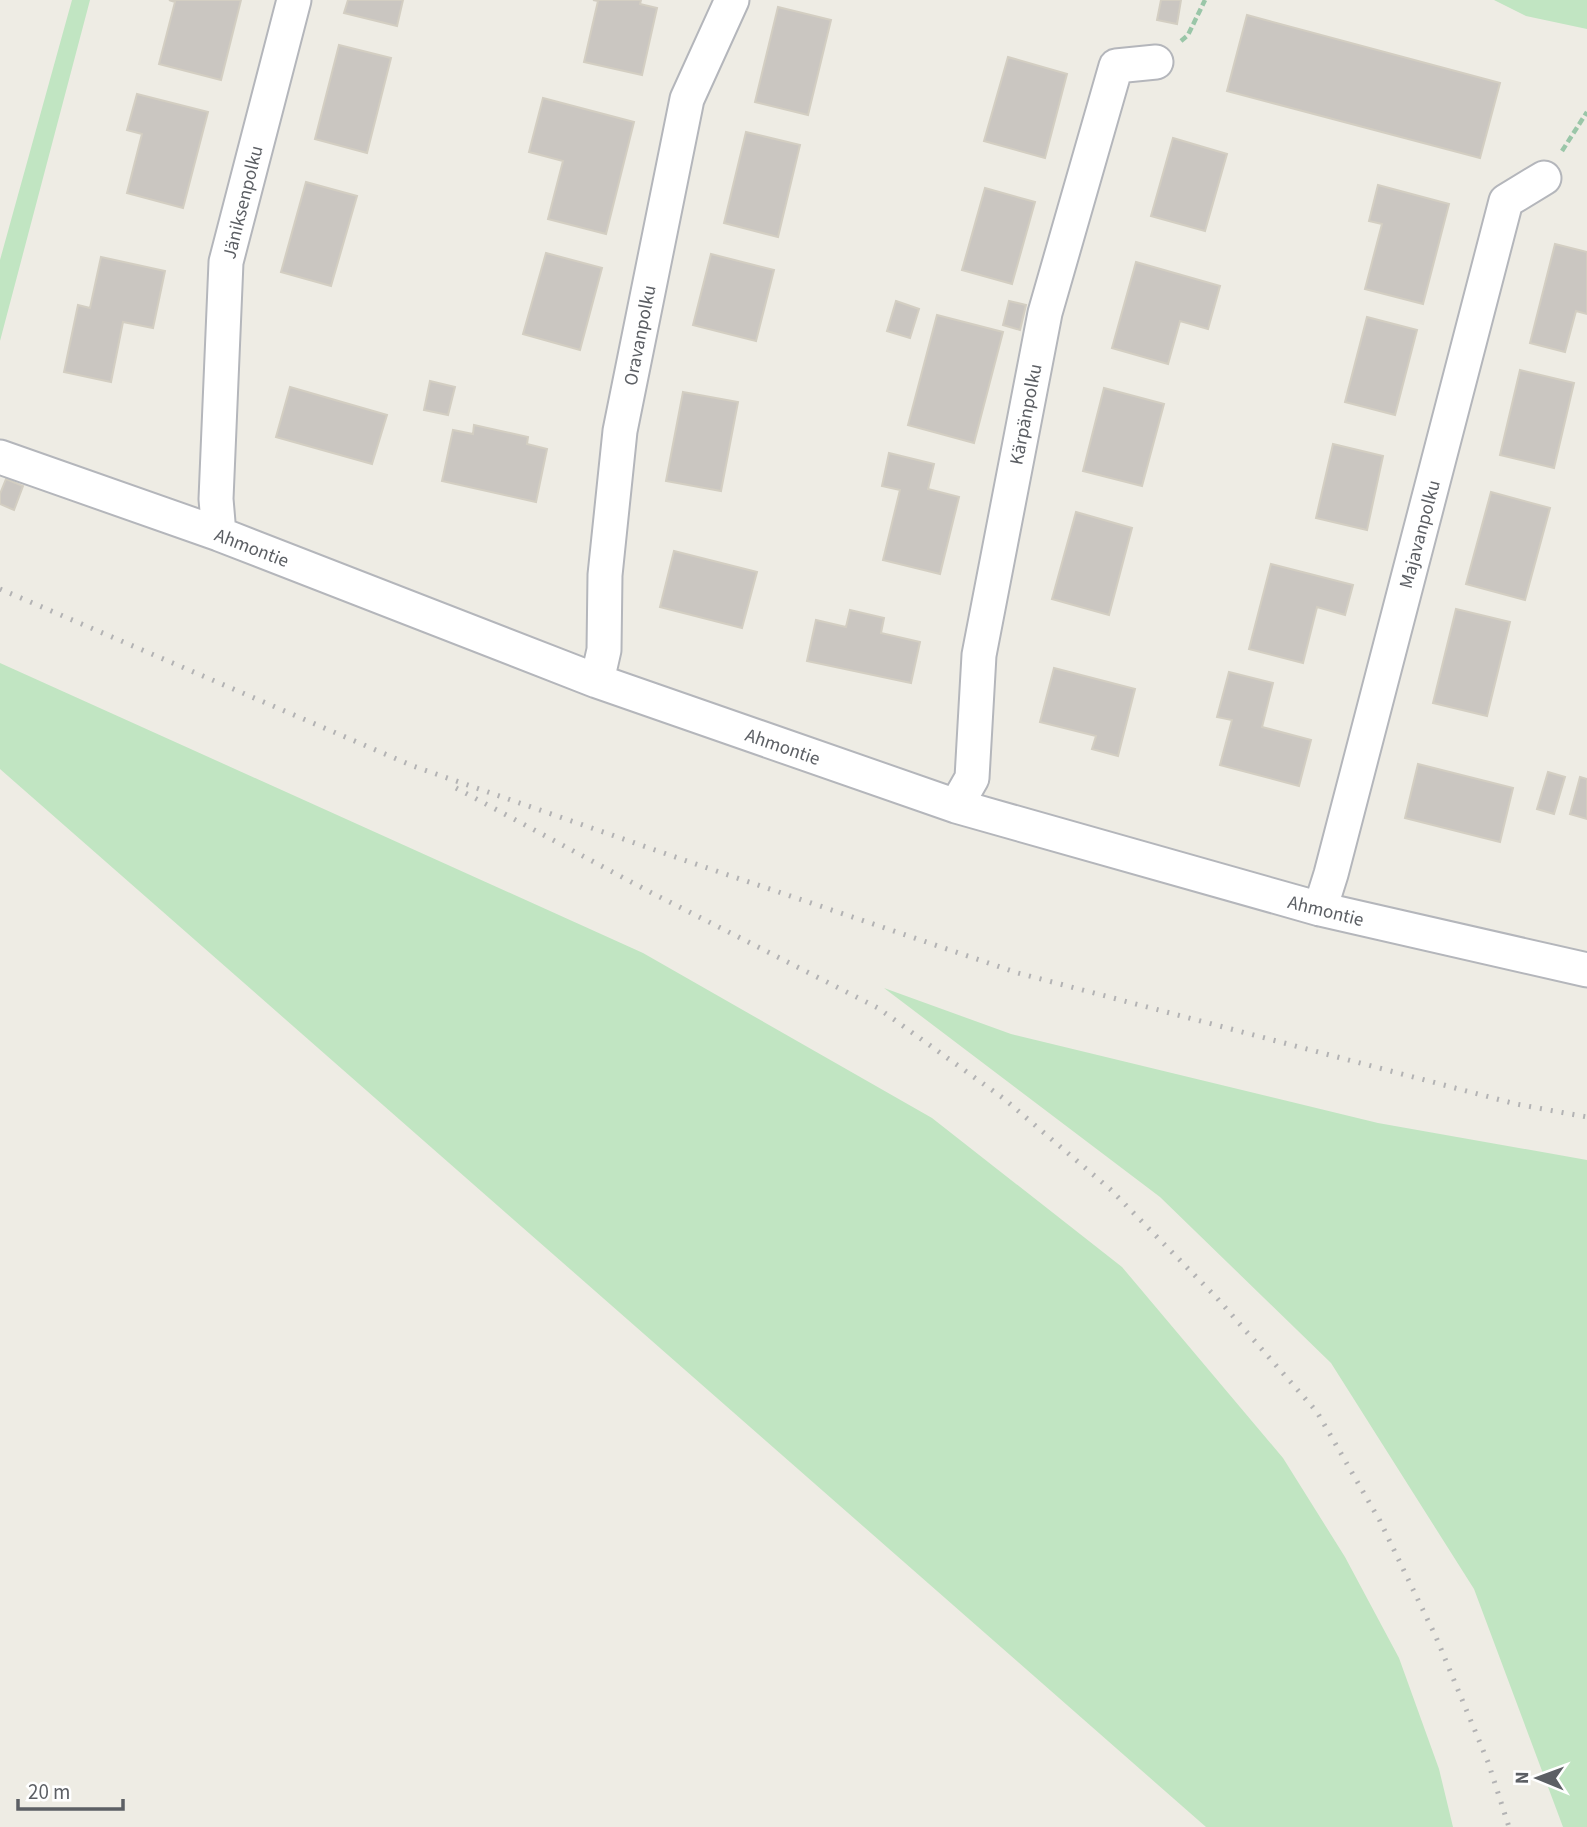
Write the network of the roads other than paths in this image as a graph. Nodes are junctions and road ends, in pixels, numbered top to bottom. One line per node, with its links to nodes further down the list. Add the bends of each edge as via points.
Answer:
1 (293, 0): 6 (street, Jäniksenpolku, via 226,262 216,499)
2 (732, 0): 7 (street, Oravanpolku, via 687,99 620,431 605,575 604,650)
3 (1156, 62): 8 (street, Kärpänpolku, via 1116,66 1045,313 979,655 972,778)
4 (1544, 178): 9 (street, Majavanpolku, via 1506,201)
5 (0, 457): 6 (street, Ahmontie)
6 (219, 534): 7 (street, Ahmontie)
7 (597, 681): 8 (street, Ahmontie)
8 (956, 806): 9 (street, Ahmontie)
9 (1320, 909): 10 (street, Ahmontie)
10 (1587, 970)

